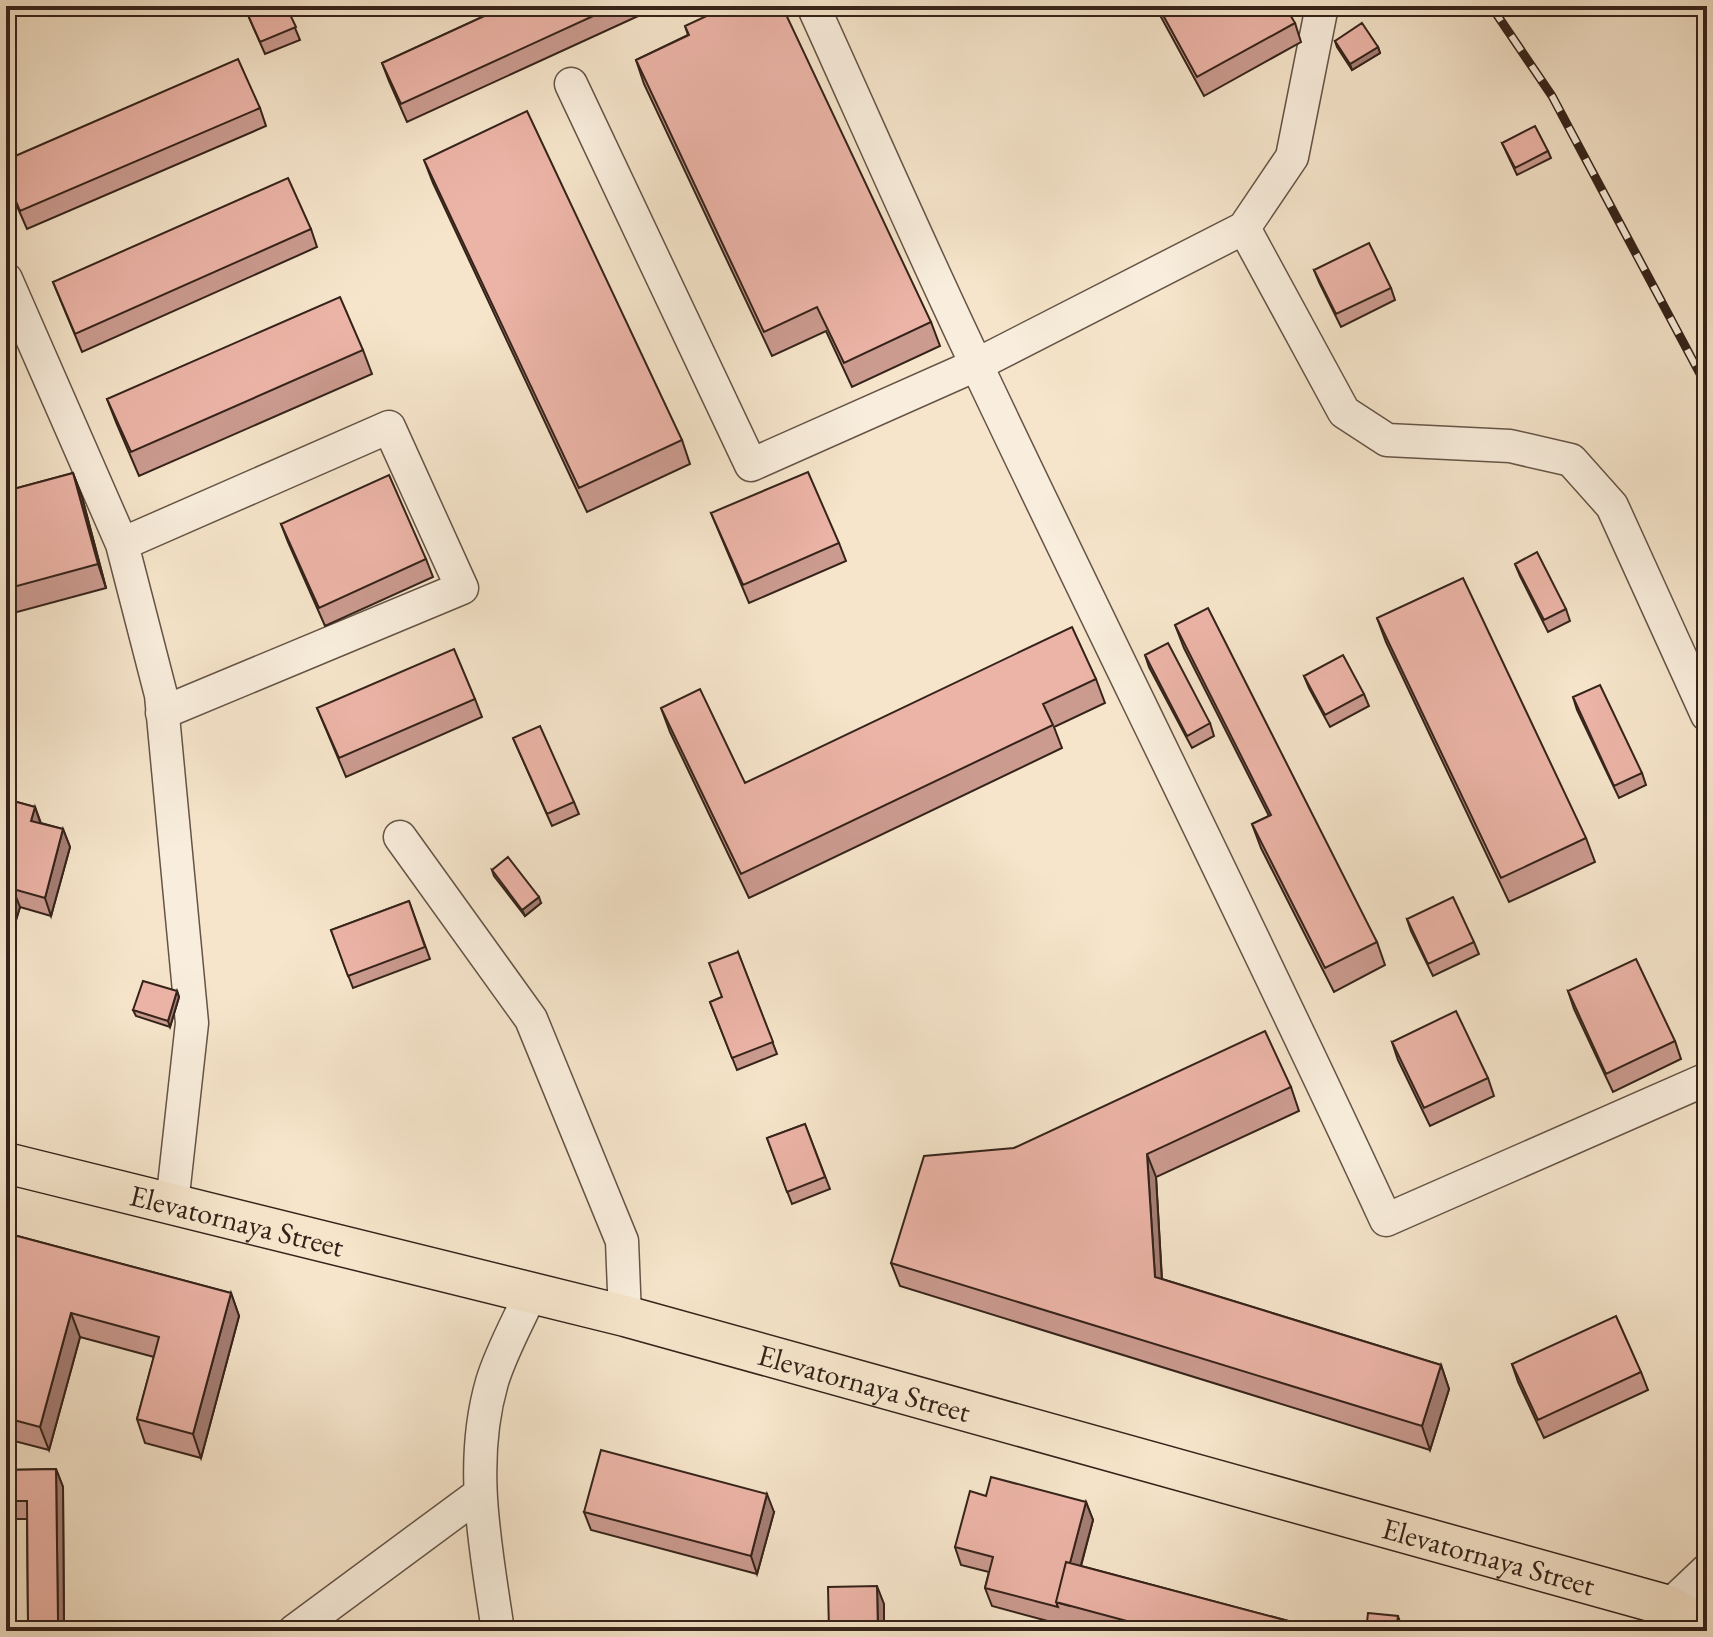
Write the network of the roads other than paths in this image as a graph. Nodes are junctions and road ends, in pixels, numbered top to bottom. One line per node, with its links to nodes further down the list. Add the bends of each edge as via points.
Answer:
1 (813, 6): 6 (street)
2 (1322, 6): 4 (street, via 1292,157)
3 (571, 84): 6 (street, via 751,465)
4 (1244, 228): 6 (street); 9 (street, via 1344,412 1387,440 1510,446 1571,460 1612,506)
5 (6, 279): 7 (street)
6 (976, 365): 11 (street, via 1386,1220)
7 (122, 544): 8 (street); 8 (street, via 389,427 462,588)
8 (162, 713): 13 (street, via 192,1023)
9 (1707, 715)
10 (400, 837): 15 (street, via 531,1019 622,1241)
11 (1707, 1079)
12 (6, 1163): 13 (main road, Elevatornaya Street)
13 (172, 1204): 14 (main road, Elevatornaya Street)
14 (531, 1293): 15 (main road, Elevatornaya Street); 16 (street, via 492,1382 481,1438)
15 (625, 1316): 18 (main road, Elevatornaya Street)
16 (478, 1495): 20 (street); 21 (street)
17 (1707, 1570): 18 (street)
18 (1669, 1606): 19 (main road, Elevatornaya Street)
19 (1707, 1629)
20 (294, 1631)
21 (498, 1631)

